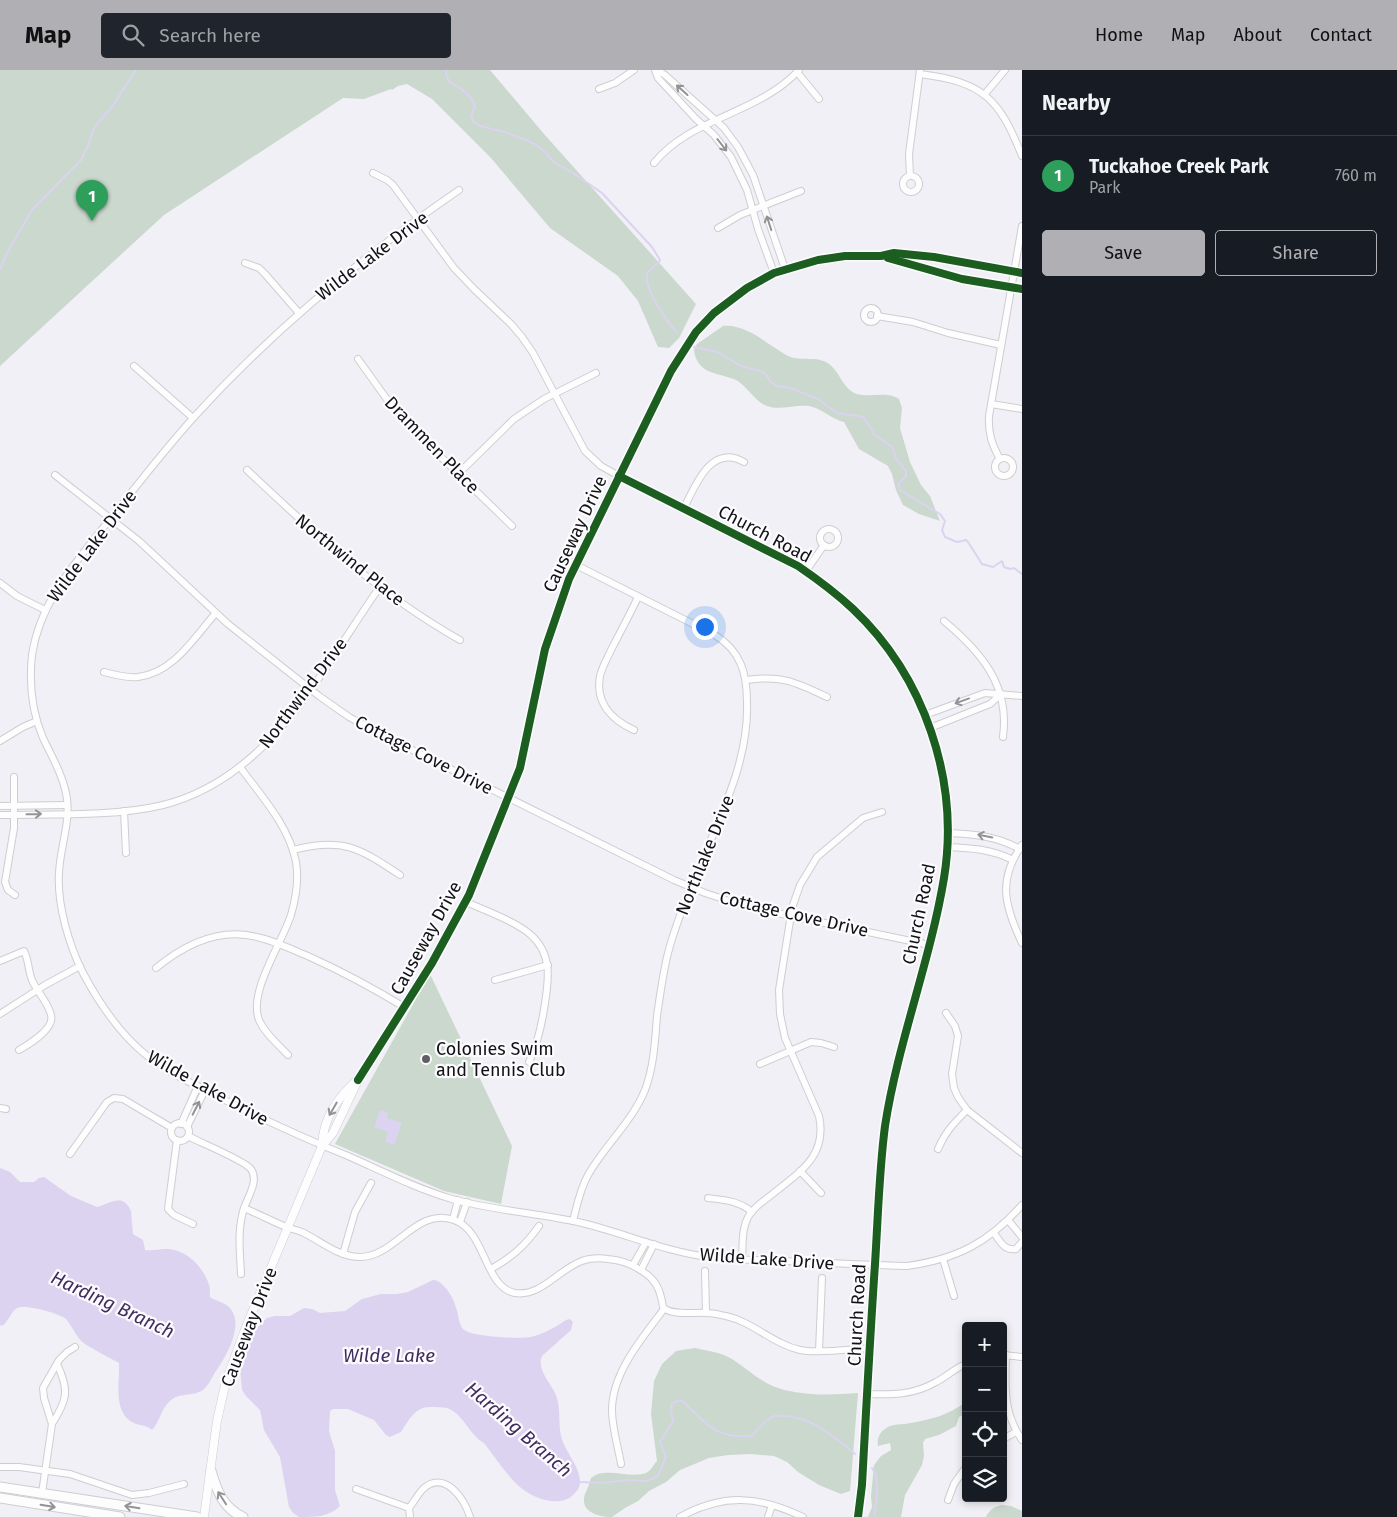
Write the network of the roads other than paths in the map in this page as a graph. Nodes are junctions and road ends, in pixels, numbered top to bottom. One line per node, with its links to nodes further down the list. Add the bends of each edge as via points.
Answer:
1 (634, 70): 6 (street)
2 (656, 70): 9 (street, one-way to 2, via 665,74); 10 (street, via 658,78)
3 (1005, 70): 7 (street)
4 (798, 71): 8 (street); 9 (street, via 755,103)
5 (920, 72): 7 (street, via 956,80); 14 (street, via 909,154)
6 (599, 89)
7 (984, 95): 11 (street, via 1002,112)
8 (818, 99)
9 (716, 121): 10 (street); 17 (street, via 747,161)
10 (704, 126): 12 (street, via 670,145); 18 (street, one-way to 18, via 731,157)
11 (1022, 156)
12 (654, 163)
13 (373, 173): 19 (street, Church Road, via 387,180)
14 (910, 176)
15 (459, 190): 19 (street, Wilde Lake Drive)
16 (801, 191): 17 (street)
17 (763, 206): 18 (street); 24 (street, one-way to 17)
18 (752, 210): 21 (street); 26 (street)
19 (418, 220): 29 (street, Wilde Lake Drive); 35 (street, Church Road, via 466,281 522,337)
20 (1022, 226): 25 (street)
21 (718, 228)
22 (881, 256): 24 (street, Causeway Drive, via 835,257); 25 (street, Causeway Drive, via 894,253 919,255); 27 (street, Causeway Drive, via 955,277)
23 (245, 263): 29 (street, via 259,268)
24 (786, 269): 26 (street, Causeway Drive)
25 (1018, 272): 27 (street)
26 (774, 273): 44 (street, Causeway Drive, via 727,302 696,332 671,371)
27 (1011, 288): 28 (street, Causeway Drive); 31 (street)
28 (1022, 290)
29 (299, 313): 38 (street, Wilde Lake Drive)
30 (878, 316): 31 (street)
31 (1001, 345): 36 (street)
32 (358, 359): 42 (street, Drammen Place, via 409,426)
33 (134, 366): 38 (street)
34 (596, 373): 35 (street)
35 (554, 394): 42 (street, via 514,419); 44 (street, Church Road, via 585,451 601,466)
36 (991, 404): 37 (street); 39 (street, via 990,434)
37 (1022, 409)
38 (193, 418): 46 (street, Wilde Lake Drive)
39 (1000, 459)
40 (744, 462): 45 (street, via 727,458 710,464)
41 (247, 470): 52 (street, Northwind Place, via 318,537)
42 (458, 474): 47 (street, Drammen Place)
43 (55, 475): 46 (street, Cottage Cove Drive)
44 (619, 476): 45 (street, Church Road); 49 (street, Causeway Drive)
45 (684, 508): 50 (street, Church Road)
46 (111, 519): 54 (street, Wilde Lake Drive, via 58,586); 55 (street, Cottage Cove Drive, via 139,541)
47 (512, 526)
48 (824, 545): 50 (street)
49 (576, 565): 53 (street, Northlake Drive); 72 (street, Causeway Drive, via 545,649 525,750)
50 (806, 571): 64 (street, Church Road, via 836,594 873,630 900,666)
51 (0, 583): 54 (street, via 16,596)
52 (379, 588): 57 (street, Northwind Place); 60 (street, Northwind Drive)
53 (638, 596): 59 (street, Northlake Drive, via 721,639 740,660); 67 (street, via 602,670 599,686 608,712 622,725)
54 (44, 610): 65 (street, Wilde Lake Drive, via 31,667)
55 (215, 614): 58 (street, via 178,656 160,671 140,677); 60 (street, Cottage Cove Drive)
56 (944, 621): 61 (street, via 981,657 994,677)
57 (460, 640)
58 (104, 672)
59 (746, 680): 62 (street, via 787,679); 88 (street, Northlake Drive, via 748,714 742,756)
60 (311, 689): 70 (street, Northwind Drive, via 257,754); 72 (street, Cottage Cove Drive, via 360,724)
61 (1000, 695): 63 (street); 64 (street, one-way to 64, via 985,693); 66 (street, via 990,704); 68 (street, via 1005,714)
62 (827, 696)
63 (1022, 696)
64 (925, 715): 66 (street, Church Road)
65 (37, 721): 69 (street); 73 (street, Wilde Lake Drive, via 60,774)
66 (930, 728): 81 (street, Church Road, via 943,781)
67 (634, 730)
68 (1003, 737)
69 (0, 741)
70 (240, 767): 76 (street, Northwind Drive, via 184,798); 84 (street, via 281,824)
71 (14, 777): 75 (street)
72 (509, 798): 88 (street, Cottage Cove Drive); 90 (street, Causeway Drive)
73 (67, 805): 75 (street); 78 (street, Wilde Lake Drive)
74 (0, 806): 75 (street)
75 (15, 806): 80 (street)
76 (124, 811): 78 (street, Northwind Drive); 85 (street)
77 (882, 812): 91 (street, via 863,818 817,858 800,885)
78 (68, 814): 80 (street, Northwind Drive, one-way to 78); 97 (street, Wilde Lake Drive, via 58,873 59,892 67,932)
79 (0, 815): 80 (street, Northwind Drive)
80 (15, 815): 89 (street, via 5,882)
81 (947, 833): 82 (street, Church Road); 83 (street, one-way to 81, via 986,835)
82 (947, 847): 86 (street, via 982,849); 94 (street, Church Road, via 944,879)
83 (1021, 847): 86 (street)
84 (293, 850): 87 (street, via 318,844 345,845 362,851); 93 (street, via 296,896)
85 (126, 853)
86 (1013, 860): 92 (street, via 1007,878 1006,902)
87 (400, 875)
88 (691, 887): 91 (street, Cottage Cove Drive, via 748,907); 132 (street, Northlake Drive, via 668,955 660,992 653,1062 645,1090 634,1112 589,1173 580,1191)
89 (15, 895)
90 (466, 902): 96 (street, via 526,931 540,946); 101 (street, Causeway Drive)
91 (791, 916): 94 (street, Cottage Cove Drive); 106 (street, via 779,990 782,1026)
92 (1022, 943)
93 (278, 944): 98 (street, via 249,935 218,936 189,945); 101 (street, via 333,967); 107 (street, via 260,986 256,1006 266,1031)
94 (930, 945): 145 (street, Church Road, via 900,1050 889,1104 881,1166)
95 (0, 962): 100 (street, via 24,951)
96 (548, 965): 99 (street); 108 (street, via 541,1030)
97 (80, 966): 100 (street); 110 (street, Wilde Lake Drive, via 96,995 129,1039 154,1061)
98 (156, 968)
99 (495, 980)
100 (37, 990): 103 (street); 105 (street, via 52,1020 40,1036)
101 (404, 1007): 117 (street, Causeway Drive, via 358,1080 342,1094 330,1114 323,1131)
102 (946, 1013): 112 (street, via 958,1036 953,1082)
103 (0, 1014)
104 (834, 1047): 106 (street, via 811,1042)
105 (19, 1050)
106 (790, 1050): 109 (street); 121 (street, via 821,1126 817,1151)
107 (288, 1055)
108 (529, 1062)
109 (760, 1064)
110 (198, 1086): 111 (street, Wilde Lake Drive); 113 (street)
111 (205, 1090): 113 (street, one-way to 111); 117 (street, Wilde Lake Drive)
112 (967, 1110): 118 (street, via 949,1128); 119 (street)
113 (184, 1125): 114 (street, via 177,1124); 115 (street)
114 (172, 1128): 116 (street); 120 (street, via 122,1099 114,1098 107,1102)
115 (188, 1136): 116 (street); 128 (street, via 249,1167 254,1177)
116 (177, 1140): 133 (street, via 168,1209)
117 (322, 1146): 125 (street, Wilde Lake Drive); 135 (street, Causeway Drive)
118 (938, 1149)
119 (1022, 1153)
120 (70, 1154)
121 (800, 1171): 123 (street); 129 (street)
122 (372, 1183): 141 (street, via 355,1212)
123 (821, 1193)
124 (708, 1198): 129 (street, via 734,1201)
125 (458, 1200): 126 (street, Wilde Lake Drive); 131 (street)
126 (467, 1202): 131 (street); 132 (street, Wilde Lake Drive)
127 (1022, 1205): 130 (street, Wilde Lake Drive)
128 (244, 1208): 135 (street); 149 (street, via 240,1231)
129 (752, 1212): 143 (street, via 745,1225)
130 (1008, 1220): 136 (street, Wilde Lake Drive); 137 (street)
131 (457, 1221): 141 (street, via 431,1218 367,1256); 146 (street, via 473,1235)
132 (573, 1221): 138 (street, Wilde Lake Drive)
133 (193, 1224)
134 (539, 1226): 146 (street, via 524,1247)
135 (289, 1228): 141 (street); 170 (street, Causeway Drive, via 226,1381)
136 (994, 1232): 139 (street, via 1010,1250); 142 (street, Wilde Lake Drive, via 971,1247)
137 (1022, 1237)
138 (646, 1242): 140 (street, Wilde Lake Drive); 144 (street)
139 (1022, 1242)
140 (654, 1244): 143 (street, Wilde Lake Drive, via 689,1254); 147 (street)
141 (343, 1254)
142 (942, 1259): 145 (street, Wilde Lake Drive, via 907,1266); 151 (street)
143 (742, 1260): 145 (street, Wilde Lake Drive)
144 (633, 1265): 146 (street, via 612,1259 587,1259 538,1289 522,1293 509,1292); 147 (street)
145 (875, 1265): 155 (street, Church Road)
146 (491, 1269)
147 (640, 1270): 152 (street, via 658,1286)
148 (704, 1271): 153 (street)
149 (241, 1274)
150 (822, 1278): 156 (street)
151 (954, 1296)
152 (664, 1309): 153 (street); 167 (street, via 620,1374 615,1389 613,1423)
153 (706, 1312): 156 (street, via 731,1317 791,1348)
154 (75, 1347): 159 (street)
155 (870, 1348): 156 (street); 162 (street, Church Road)
156 (819, 1351)
157 (1007, 1355): 158 (street)
158 (1022, 1357)
159 (57, 1364): 163 (street, via 65,1383 65,1400); 163 (street, via 43,1388)
160 (962, 1366): 162 (street, via 930,1386 912,1392)
161 (1005, 1367): 164 (street, via 1006,1400)
162 (867, 1394): 189 (street, Church Road)
163 (52, 1424): 169 (street)
164 (1016, 1432): 165 (street); 166 (street)
165 (1007, 1437)
166 (1022, 1440)
167 (621, 1464)
168 (0, 1467): 169 (street)
169 (45, 1470): 172 (street, via 70,1474 132,1495); 175 (street)
170 (211, 1471): 182 (street, Causeway Drive); 183 (main road, one-way to 170, via 222,1500)
171 (962, 1473): 177 (street)
172 (184, 1484)
173 (0, 1487): 175 (main road)
174 (356, 1489): 179 (street)
175 (42, 1493): 181 (main road, one-way to 175)
176 (0, 1498): 180 (main road, one-way to 180)
177 (948, 1500)
178 (772, 1505): 186 (street, via 753,1500 724,1501); 187 (street); 188 (street)
179 (409, 1508): 184 (street); 185 (street, via 423,1489 442,1482 456,1490)
180 (120, 1517)
181 (197, 1517)
182 (204, 1517)
183 (243, 1517)
184 (410, 1517)
185 (470, 1517)
186 (680, 1517)
187 (768, 1517)
188 (803, 1517)
189 (858, 1517)

